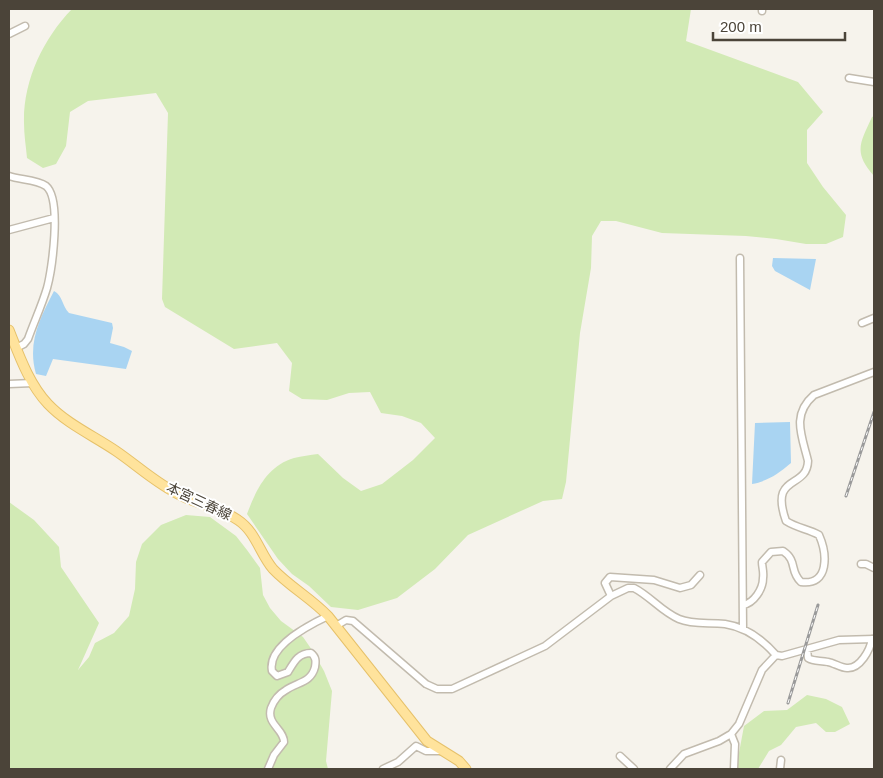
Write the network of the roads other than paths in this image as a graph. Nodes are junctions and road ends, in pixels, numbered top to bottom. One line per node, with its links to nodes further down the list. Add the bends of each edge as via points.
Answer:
1 (25, 26): 2 (street)
2 (9, 34)
3 (849, 78): 4 (street)
4 (874, 82)
5 (9, 176): 6 (street, via 48,188)
6 (54, 218): 7 (street); 12 (street, via 52,265 46,291 28,339)
7 (9, 230)
8 (740, 258): 20 (street)
9 (874, 318): 10 (street)
10 (862, 323)
11 (9, 330): 12 (main road, 本宮三春線)
12 (16, 348): 14 (main road, 本宮三春線)
13 (874, 372): 20 (street, via 814,395 801,413 808,467 803,476 784,489 781,505 786,521 819,535 824,552 823,572 807,583 801,582 789,555 782,551 771,552 762,562 764,577 760,589 752,602)
14 (34, 383): 15 (street); 21 (main road, 本宮三春線, via 49,405 65,418 159,483 241,522 272,568)
15 (9, 384)
16 (861, 564): 17 (street)
17 (874, 568)
18 (700, 576): 19 (street, via 691,585 680,588 654,580 610,577 605,583)
19 (611, 596): 22 (street, via 545,646 452,689 437,689 426,684 354,621 346,620); 23 (street, via 634,588 678,619)
20 (744, 605): 23 (street)
21 (328, 616): 22 (main road, 本宮三春線); 31 (street, via 288,639 272,659 272,672 277,676 288,672 297,657 305,653 314,655 316,662 310,678 288,688 272,706 270,716 284,742)
22 (336, 626): 28 (main road, 本宮三春線, via 421,734)
23 (743, 629): 26 (street)
24 (873, 639): 25 (street, via 839,640); 25 (street, via 863,659 850,668 811,660)
25 (807, 649): 26 (street)
26 (776, 655): 27 (street, via 762,670 739,724)
27 (731, 734): 35 (street, via 684,754); 36 (street, via 735,744)
28 (441, 751): 32 (street, via 426,751 416,746 398,762); 33 (main road, 本宮三春線)
29 (620, 756): 34 (street)
30 (781, 760): 37 (street)
31 (268, 769)
32 (383, 769)
33 (466, 769)
34 (634, 769)
35 (670, 769)
36 (734, 769)
37 (780, 769)

